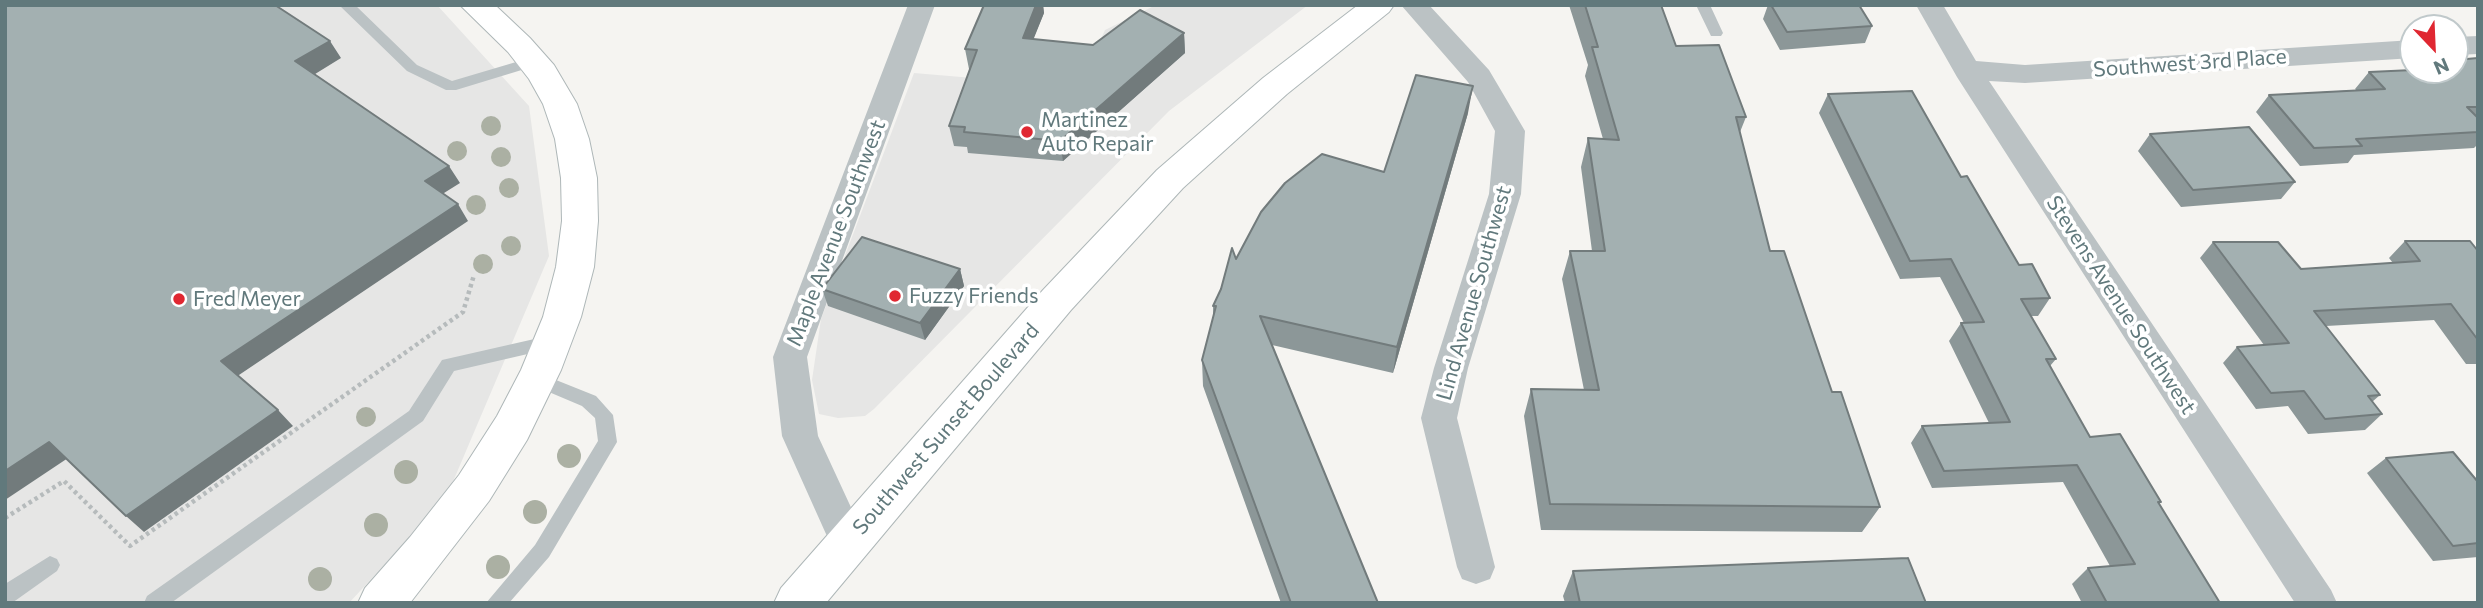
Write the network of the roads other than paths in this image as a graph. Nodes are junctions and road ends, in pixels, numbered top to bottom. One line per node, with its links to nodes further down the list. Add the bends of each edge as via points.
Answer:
1 (346, 5): 10 (lane, via 412,68 451,86)
2 (476, 5): 10 (main road)
3 (922, 5): 14 (street, Maple Avenue Southwest, via 790,357 800,436)
4 (1378, 5): 14 (main road, Southwest Sunset Boulevard, via 1275,86 1170,179 1057,300)
5 (1414, 5): 16 (street, Lind Avenue Southwest, via 1479,76 1510,131 1505,194 1439,418)
6 (1703, 5): 8 (lane)
7 (1929, 5): 11 (street, Stevens Avenue Southwest)
8 (1716, 33)
9 (2399, 50): 11 (street, Southwest 3rd Place, via 2025,74)
10 (533, 62): 12 (main road, via 560,104 579,178 575,267)
11 (1967, 70): 22 (street, Stevens Avenue Southwest)
12 (552, 342): 13 (main road); 18 (lane, via 449,365 416,416)
13 (536, 379): 19 (main road, via 474,488); 20 (lane, via 589,401 604,415 608,442 542,551)
14 (848, 542): 21 (main road, Southwest Sunset Boulevard)
15 (50, 565): 17 (lane)
16 (1476, 567)
17 (5, 596)
18 (153, 603)
19 (381, 603)
20 (496, 603)
21 (797, 603)
22 (2317, 603)

